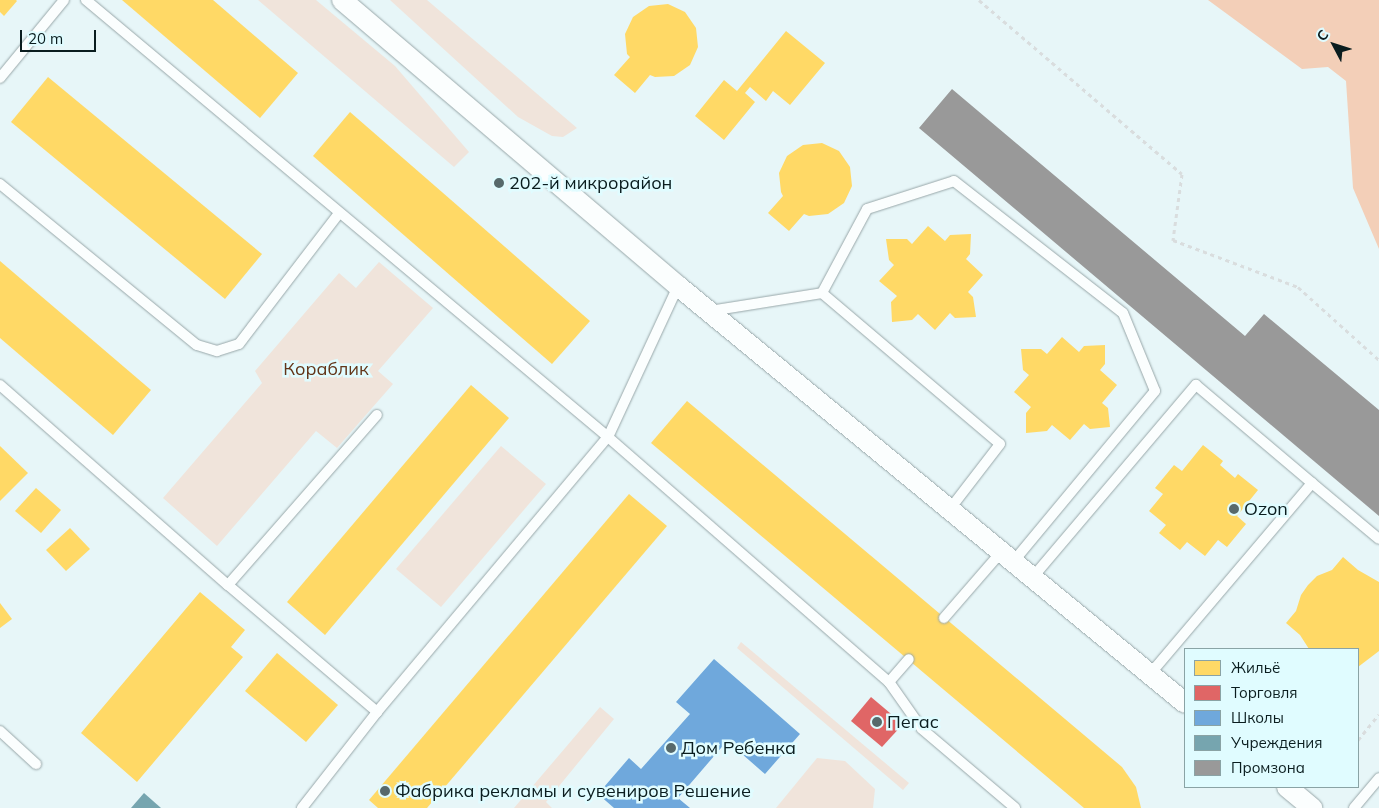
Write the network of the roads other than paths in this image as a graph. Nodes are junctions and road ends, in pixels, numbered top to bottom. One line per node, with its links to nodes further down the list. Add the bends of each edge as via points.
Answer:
1 (64, 0): 4 (lane)
2 (86, 0): 6 (lane)
3 (342, 0): 7 (street)
4 (0, 78)
5 (0, 184): 6 (lane, via 197,345 217,351 239,344)
6 (339, 213): 12 (lane)
7 (678, 286): 9 (street); 12 (lane)
8 (822, 293): 9 (lane); 14 (lane, via 1000,444); 16 (lane, via 867,209 954,181 1123,313 1155,391)
9 (709, 311): 14 (street)
10 (0, 384): 18 (lane)
11 (377, 415): 18 (lane)
12 (608, 437): 22 (lane); 24 (lane)
13 (1312, 482): 15 (lane); 17 (lane, via 1196,384); 21 (lane)
14 (950, 509): 16 (street)
15 (1379, 539)
16 (1008, 556): 17 (street); 19 (lane)
17 (1033, 578): 21 (street)
18 (228, 585): 24 (lane)
19 (944, 618)
20 (908, 659): 22 (lane)
21 (1150, 674): 23 (street)
22 (889, 682): 30 (lane, via 922,729)
23 (1184, 702)
24 (377, 712): 29 (lane)
25 (0, 731): 26 (lane)
26 (36, 764)
27 (1379, 778): 32 (lane)
28 (1287, 788): 31 (street)
29 (302, 808)
30 (1015, 808)
31 (1312, 808)
32 (1354, 808)

